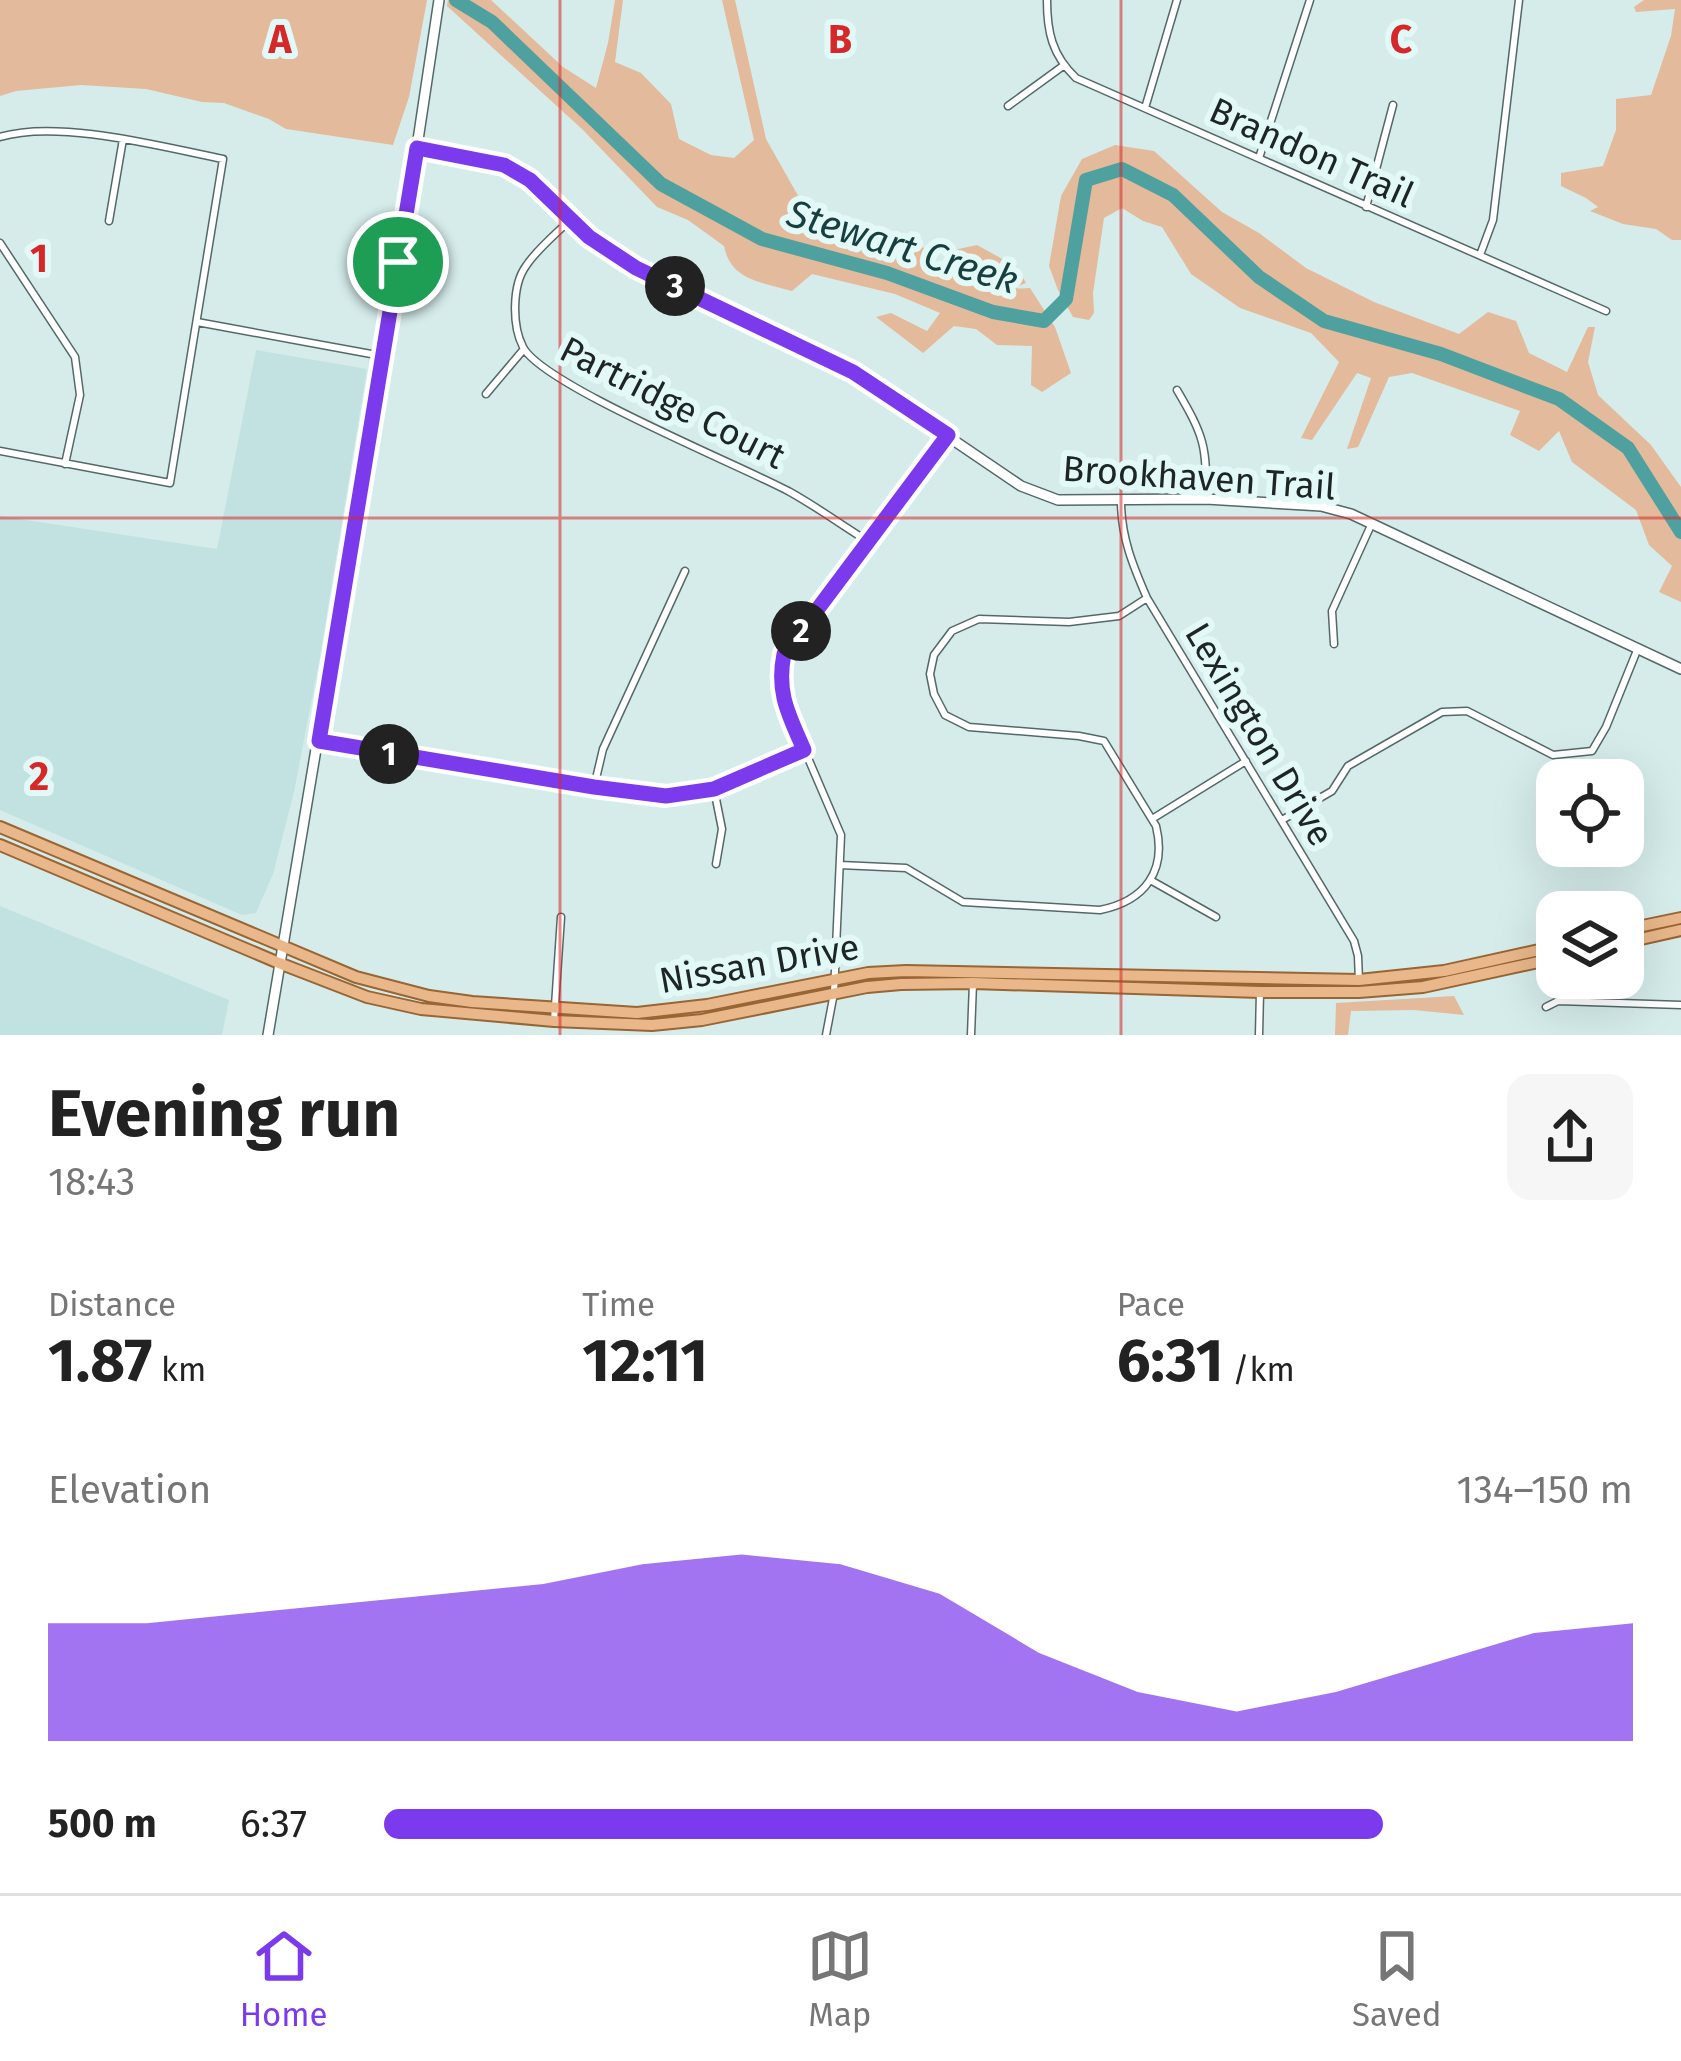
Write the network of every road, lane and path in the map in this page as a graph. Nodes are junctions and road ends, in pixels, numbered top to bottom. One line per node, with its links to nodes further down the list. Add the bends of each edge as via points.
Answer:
1 (439, 0): 12 (street)
2 (1047, 0): 6 (street, via 1047,31)
3 (1177, 0): 9 (street)
4 (1310, 0): 13 (street)
5 (1520, 0): 18 (street, via 1491,231)
6 (1064, 65): 8 (street); 9 (street, Brandon Trail)
7 (1393, 105): 14 (street)
8 (1008, 106)
9 (1145, 108): 13 (street, Brandon Trail)
10 (0, 136): 11 (street)
11 (123, 139): 16 (street); 22 (street, via 223,158)
12 (417, 148): 15 (street, Brookhaven Trail, via 504,165); 24 (street)
13 (1259, 158): 14 (street, Brandon Trail)
14 (1366, 207): 18 (street, Brandon Trail)
15 (571, 219): 23 (street, Partridge Court, via 523,269 516,301); 27 (street, Brookhaven Trail, via 636,268 853,372)
16 (109, 221)
17 (0, 243): 19 (street)
18 (1480, 255): 21 (street, Brandon Trail)
19 (9, 256): 20 (street); 29 (street, via 75,357 80,395)
20 (0, 261)
21 (1606, 310)
22 (197, 322): 24 (street); 29 (street, via 170,483)
23 (524, 350): 26 (street); 33 (street, Partridge Court, via 584,392 793,493)
24 (382, 356): 39 (street)
25 (1177, 390): 30 (street, via 1201,430)
26 (486, 394)
27 (948, 435): 31 (street, Brookhaven Trail, via 1058,500); 33 (street)
28 (0, 451): 29 (street)
29 (65, 464)
30 (1206, 499): 31 (street, Brookhaven Trail); 32 (street, Brookhaven Trail, via 1321,506)
31 (1121, 501): 35 (street, Lexington Drive, via 1125,543)
32 (1372, 523): 36 (street, via 1333,611); 37 (street, Brookhaven Trail)
33 (869, 542): 40 (street, via 784,654 784,702)
34 (685, 571): 42 (street)
35 (1147, 598): 41 (street, Lexington Drive); 44 (street, via 1118,616 979,619 941,642 930,674 945,716 970,727 1105,741)
36 (1334, 644)
37 (1637, 648): 38 (street, Brookhaven Trail); 45 (street, via 1592,751 1553,755 1467,711 1442,712 1348,766 1332,791)
38 (1681, 669)
39 (319, 741): 42 (street); 57 (street)
40 (804, 750): 43 (street); 49 (street, via 841,835)
41 (1246, 761): 44 (street); 45 (street, Lexington Drive)
42 (594, 787): 43 (street, via 666,796)
43 (714, 789): 48 (street, via 722,829)
44 (1152, 819): 50 (street, via 1160,842)
45 (1282, 820): 62 (street, Lexington Drive, via 1354,941)
46 (0, 827): 57 (main road, Nissan Drive)
47 (0, 845): 60 (main road, Nissan Drive)
48 (716, 863)
49 (839, 865): 50 (street, via 906,868 963,902 1100,910 1122,905); 63 (street)
50 (1152, 881): 52 (street)
51 (561, 917): 67 (street)
52 (1216, 917)
53 (1681, 919): 54 (main road)
54 (1644, 926)
55 (1681, 930): 56 (main road)
56 (1644, 938)
57 (283, 946): 60 (street); 67 (main road, Nissan Drive, via 429,996)
58 (1536, 951): 62 (main road, Nissan Drive)
59 (1536, 963): 62 (main road, Nissan Drive, via 1423,987)
60 (279, 964): 67 (main road, Nissan Drive, via 422,1009); 68 (street)
61 (974, 983): 63 (main road, Nissan Drive); 64 (main road, Nissan Drive); 70 (street)
62 (1359, 986): 63 (main road, Nissan Drive, via 949,970 868,973); 64 (main road, Nissan Drive)
63 (834, 987): 67 (main road, Nissan Drive, via 702,1021 652,1025); 69 (street)
64 (1260, 992): 71 (street)
65 (1681, 1005): 66 (street)
66 (1546, 1007)
67 (554, 1014)
68 (268, 1035)
69 (826, 1035)
70 (971, 1035)
71 (1259, 1035)

